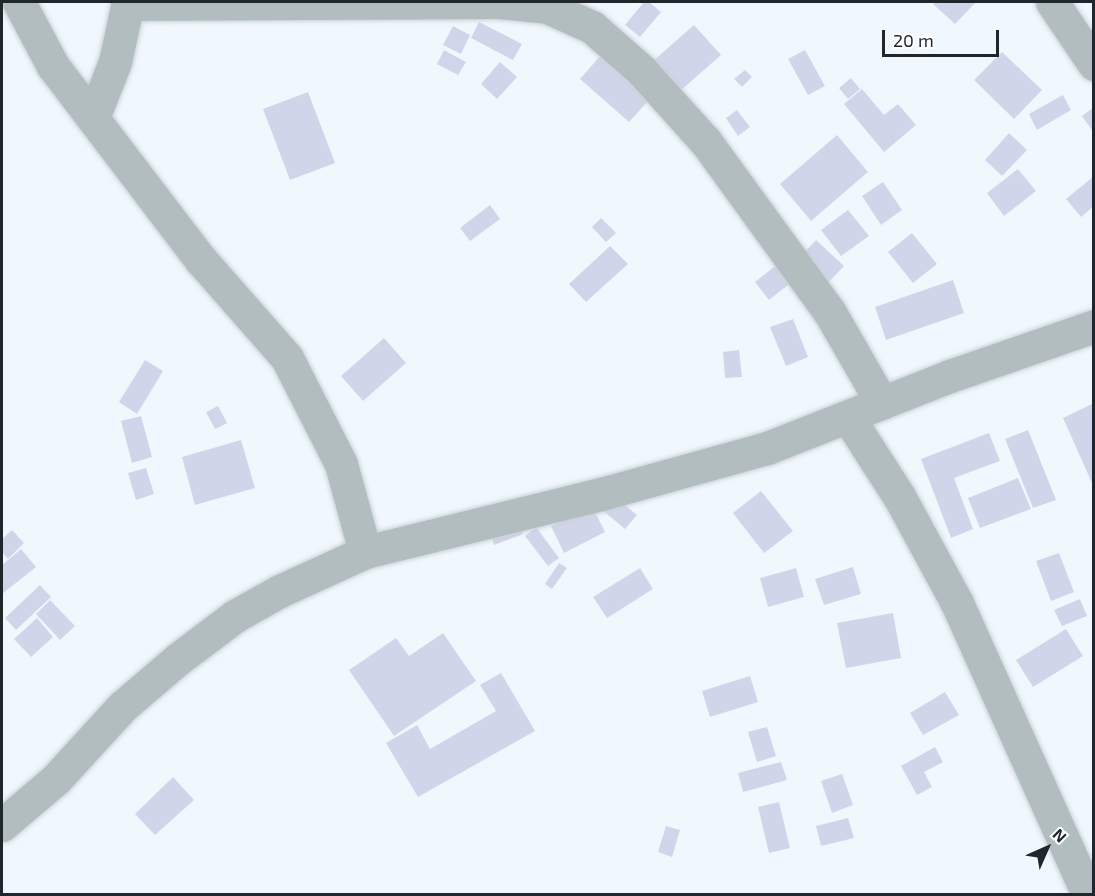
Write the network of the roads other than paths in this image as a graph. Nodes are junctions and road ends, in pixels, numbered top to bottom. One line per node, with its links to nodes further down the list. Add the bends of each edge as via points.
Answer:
1 (19, 2): 5 (street, via 53,66)
2 (1052, 2): 4 (street)
3 (128, 3): 5 (street, via 115,62); 7 (street, via 499,2 547,7 592,27 642,71 706,142 829,310)
4 (1094, 64)
5 (93, 118): 9 (street, via 201,260 287,358 341,464)
6 (1094, 326): 7 (street)
7 (882, 403): 8 (street)
8 (848, 417): 9 (street, via 767,448); 11 (street, via 900,498 957,603)
9 (365, 552): 10 (street, via 280,591 225,623 123,706 56,778)
10 (2, 825)
11 (1088, 894)

